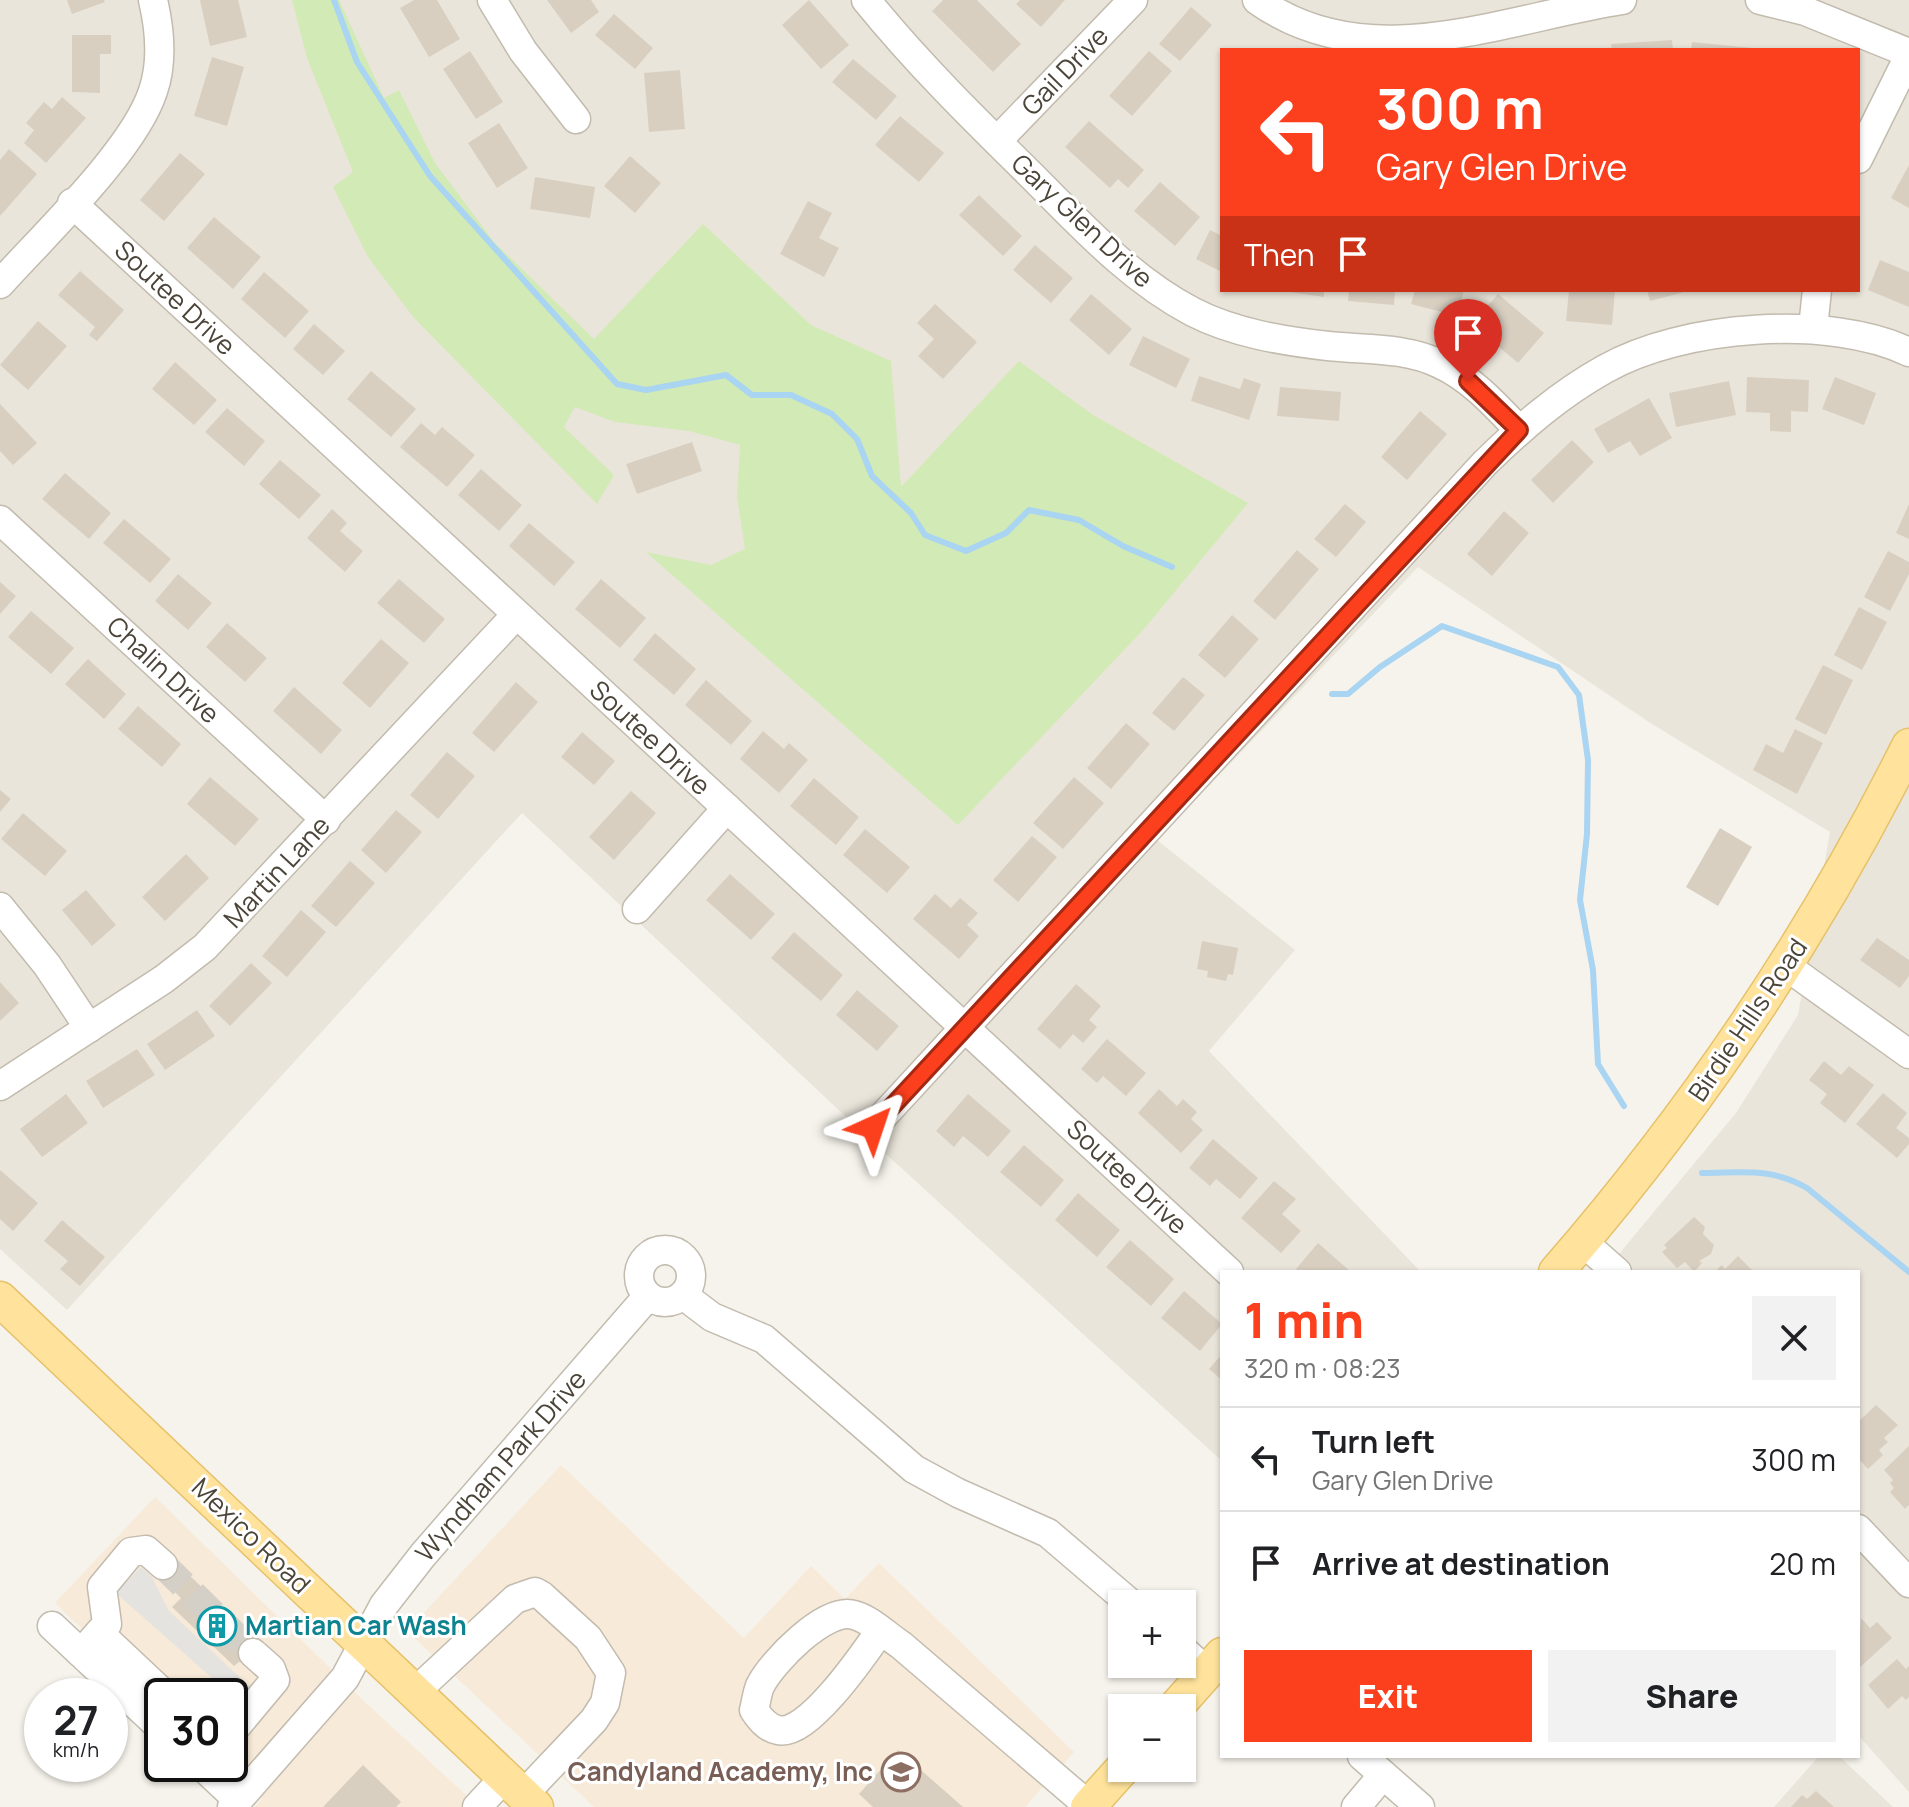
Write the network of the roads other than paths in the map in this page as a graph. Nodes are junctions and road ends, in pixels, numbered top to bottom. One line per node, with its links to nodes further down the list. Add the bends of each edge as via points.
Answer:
1 (153, 0): 13 (street, via 160,54 154,90 123,146)
2 (492, 0): 10 (street, via 523,51)
3 (866, 0): 11 (street, Gary Glen Drive, via 940,86)
4 (1133, 0): 11 (street, Gail Drive)
5 (1257, 0): 8 (street, via 1285,18 1319,30 1383,42 1431,39)
6 (1622, 0): 8 (street)
7 (1760, 0): 9 (street, via 1805,11)
8 (1554, 5)
9 (1909, 54): 12 (street)
10 (576, 119)
11 (997, 141): 18 (street, Gary Glen Drive, via 1132,271 1194,312 1270,337 1380,348 1441,364 1468,381)
12 (1860, 155)
13 (72, 203): 14 (street); 20 (street, Soutee Drive)
14 (0, 284)
15 (1817, 292): 16 (street)
16 (1813, 328): 17 (street); 18 (street, via 1699,336 1663,346 1607,368)
17 (1909, 352)
18 (1519, 430): 27 (street)
19 (0, 520): 23 (street, Chalin Drive)
20 (516, 615): 22 (street, Soutee Drive); 23 (street, Martin Lane)
21 (1909, 746): 26 (main road, Birdie Hills Road)
22 (727, 808): 25 (street); 27 (street, Soutee Drive)
23 (326, 820): 28 (street, Martin Lane, via 205,947)
24 (0, 907): 28 (street)
25 (637, 909)
26 (1786, 966): 29 (street); 32 (main road, Birdie Hills Road, via 1676,1127)
27 (964, 1026): 31 (street); 33 (street, Soutee Drive)
28 (89, 1028): 30 (street, Martin Lane)
29 (1909, 1054)
30 (0, 1086)
31 (873, 1127)
32 (1583, 1242): 34 (main road, Birdie Hills Road); 35 (street)
33 (1227, 1270)
34 (1558, 1270)
35 (1615, 1270)
36 (683, 1295): 37 (street, via 665,1302); 37 (street, via 691,1281 688,1264 668,1250 652,1253 641,1265 639,1281); 42 (street, via 712,1317 764,1339 914,1469 1048,1533)
37 (648, 1296): 46 (street, Wyndham Park Drive, via 423,1555 384,1605)
38 (0, 1299): 46 (main road, Mexico Road)
39 (1860, 1531): 41 (street)
40 (163, 1565): 45 (street, via 146,1550 131,1552 102,1587)
41 (1909, 1583)
42 (1115, 1590)
43 (52, 1626): 45 (street)
44 (880, 1631): 44 (street, via 853,1614 835,1616 807,1631 760,1685 754,1710 780,1731 795,1729 856,1665); 61 (street)
45 (96, 1636): 50 (street); 53 (street)
46 (364, 1644): 51 (main road, Mexico Road); 60 (street, Wyndham Park Drive, via 345,1678)
47 (253, 1653): 54 (street, via 275,1680)
48 (1196, 1655): 49 (street)
49 (1215, 1663): 52 (main road)
50 (145, 1678)
51 (415, 1692): 59 (main road, Mexico Road); 59 (street, via 526,1593 542,1596 588,1638 611,1673 605,1703)
52 (1187, 1694)
53 (144, 1704)
54 (248, 1712)
55 (1364, 1758): 56 (street)
56 (1383, 1775): 63 (street); 64 (street)
57 (216, 1782): 60 (street)
58 (1110, 1782): 61 (main road)
59 (521, 1793): 62 (street)
60 (235, 1804)
61 (1089, 1806)
62 (477, 1807)
63 (1356, 1807)
64 (1420, 1807)

